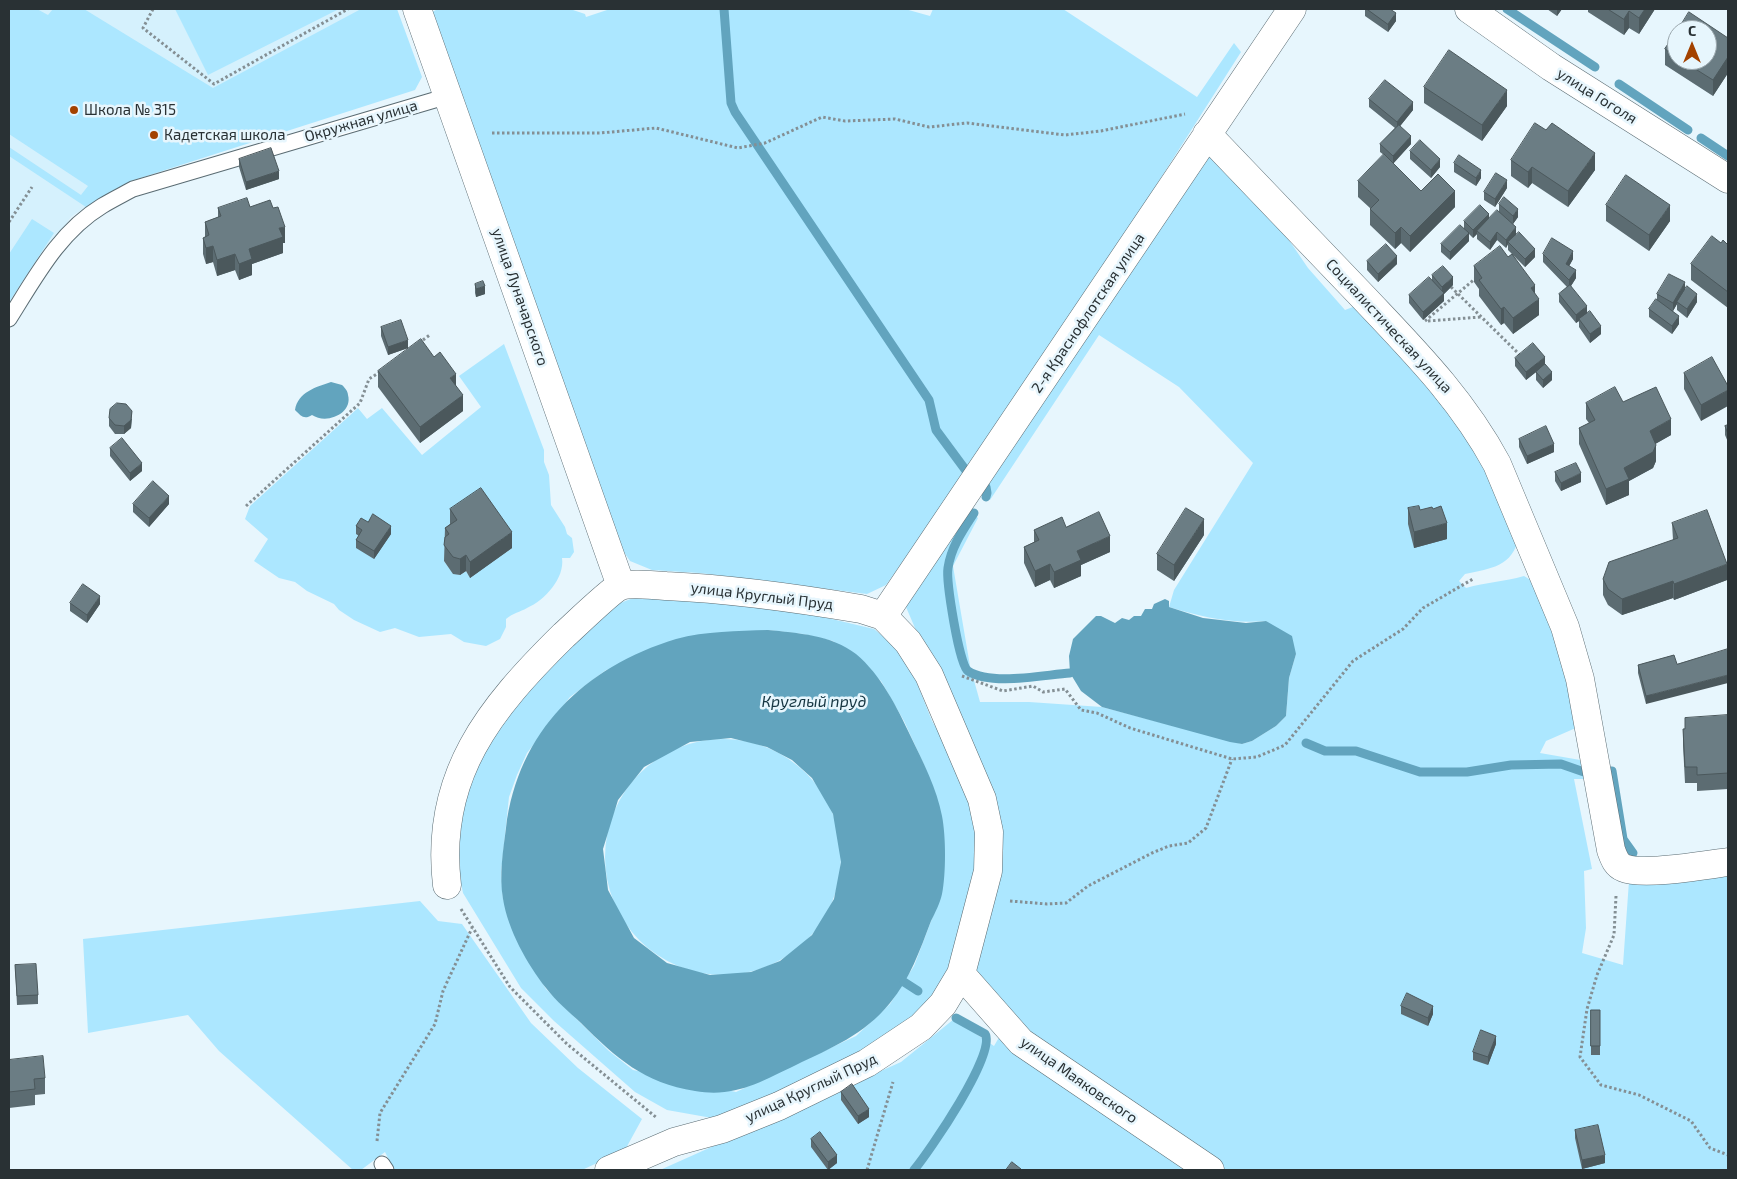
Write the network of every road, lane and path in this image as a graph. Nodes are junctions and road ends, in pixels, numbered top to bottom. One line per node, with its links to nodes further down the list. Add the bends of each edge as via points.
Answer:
1 (153, 9): 2 (path, via 143,28 214,84)
2 (348, 9)
3 (417, 9): 6 (street, улица Луначарского)
4 (1292, 9): 7 (street, 2-я Краснофлотская улица)
5 (1469, 9): 9 (street, улица Гоголя, via 1551,67)
6 (448, 96): 8 (street, улица Луначарского); 16 (lane, Окружная улица, via 133,189 101,206 64,237)
7 (1213, 125): 8 (path, via 1189,113 1065,135 967,123 929,127 895,120 845,121 822,117 765,144 738,148 656,128 600,133 531,131 496,134 485,130); 26 (street, 2-я Краснофлотская улица); 30 (street, Социалистическая улица, via 1422,357 1486,443 1565,627 1580,679 1611,850)
8 (462, 134): 25 (street, улица Луначарского)
9 (1728, 179)
10 (32, 187): 11 (path)
11 (9, 222)
12 (1479, 276): 14 (path)
13 (1451, 288): 14 (path)
14 (1458, 293): 15 (path); 17 (path)
15 (1482, 317): 17 (path); 21 (path)
16 (9, 319)
17 (1424, 321): 18 (path)
18 (1421, 324)
19 (431, 334): 20 (path)
20 (416, 346)
21 (1523, 358)
22 (385, 368): 23 (path, via 369,379 360,403)
23 (246, 506)
24 (1472, 579): 28 (path, via 1423,608 1403,629 1353,661 1285,745 1257,757)
25 (621, 586): 26 (street, улица Круглый Пруд, via 755,593 861,609); 31 (street, via 538,660 496,709 469,752 448,810 444,860)
26 (883, 616): 27 (street, улица Круглый Пруд, via 908,642)
27 (929, 675): 28 (path, via 967,677 1004,691 1033,686 1043,692 1065,690 1081,710); 32 (street, улица Круглый Пруд, via 984,807 989,832 988,871)
28 (1232, 759): 32 (path, via 1206,828 1188,843 1152,853 1088,886 1066,904 1014,902)
29 (1728, 862): 30 (street, via 1658,870 1625,869)
30 (1618, 865): 37 (path, via 1614,935 1587,1009 1580,1057 1601,1085 1639,1096 1691,1121 1710,1148)
31 (447, 885): 33 (path)
32 (982, 894): 34 (street, улица Круглый Пруд)
33 (472, 928): 36 (path, via 510,987 567,1044 665,1126); 38 (path, via 444,991 435,1024 380,1113 377,1131)
34 (961, 974): 35 (street, улица Круглый Пруд, via 942,1004 920,1027); 41 (street, улица Маяковского, via 1021,1042)
35 (896, 1045): 36 (street, улица Круглый Пруд, via 867,1063 779,1106 722,1129); 40 (path, via 900,1058)
36 (674, 1142): 39 (street, улица Круглый Пруд)
37 (1728, 1155)
38 (384, 1167)
39 (609, 1170)
40 (866, 1170)
41 (1210, 1170)

